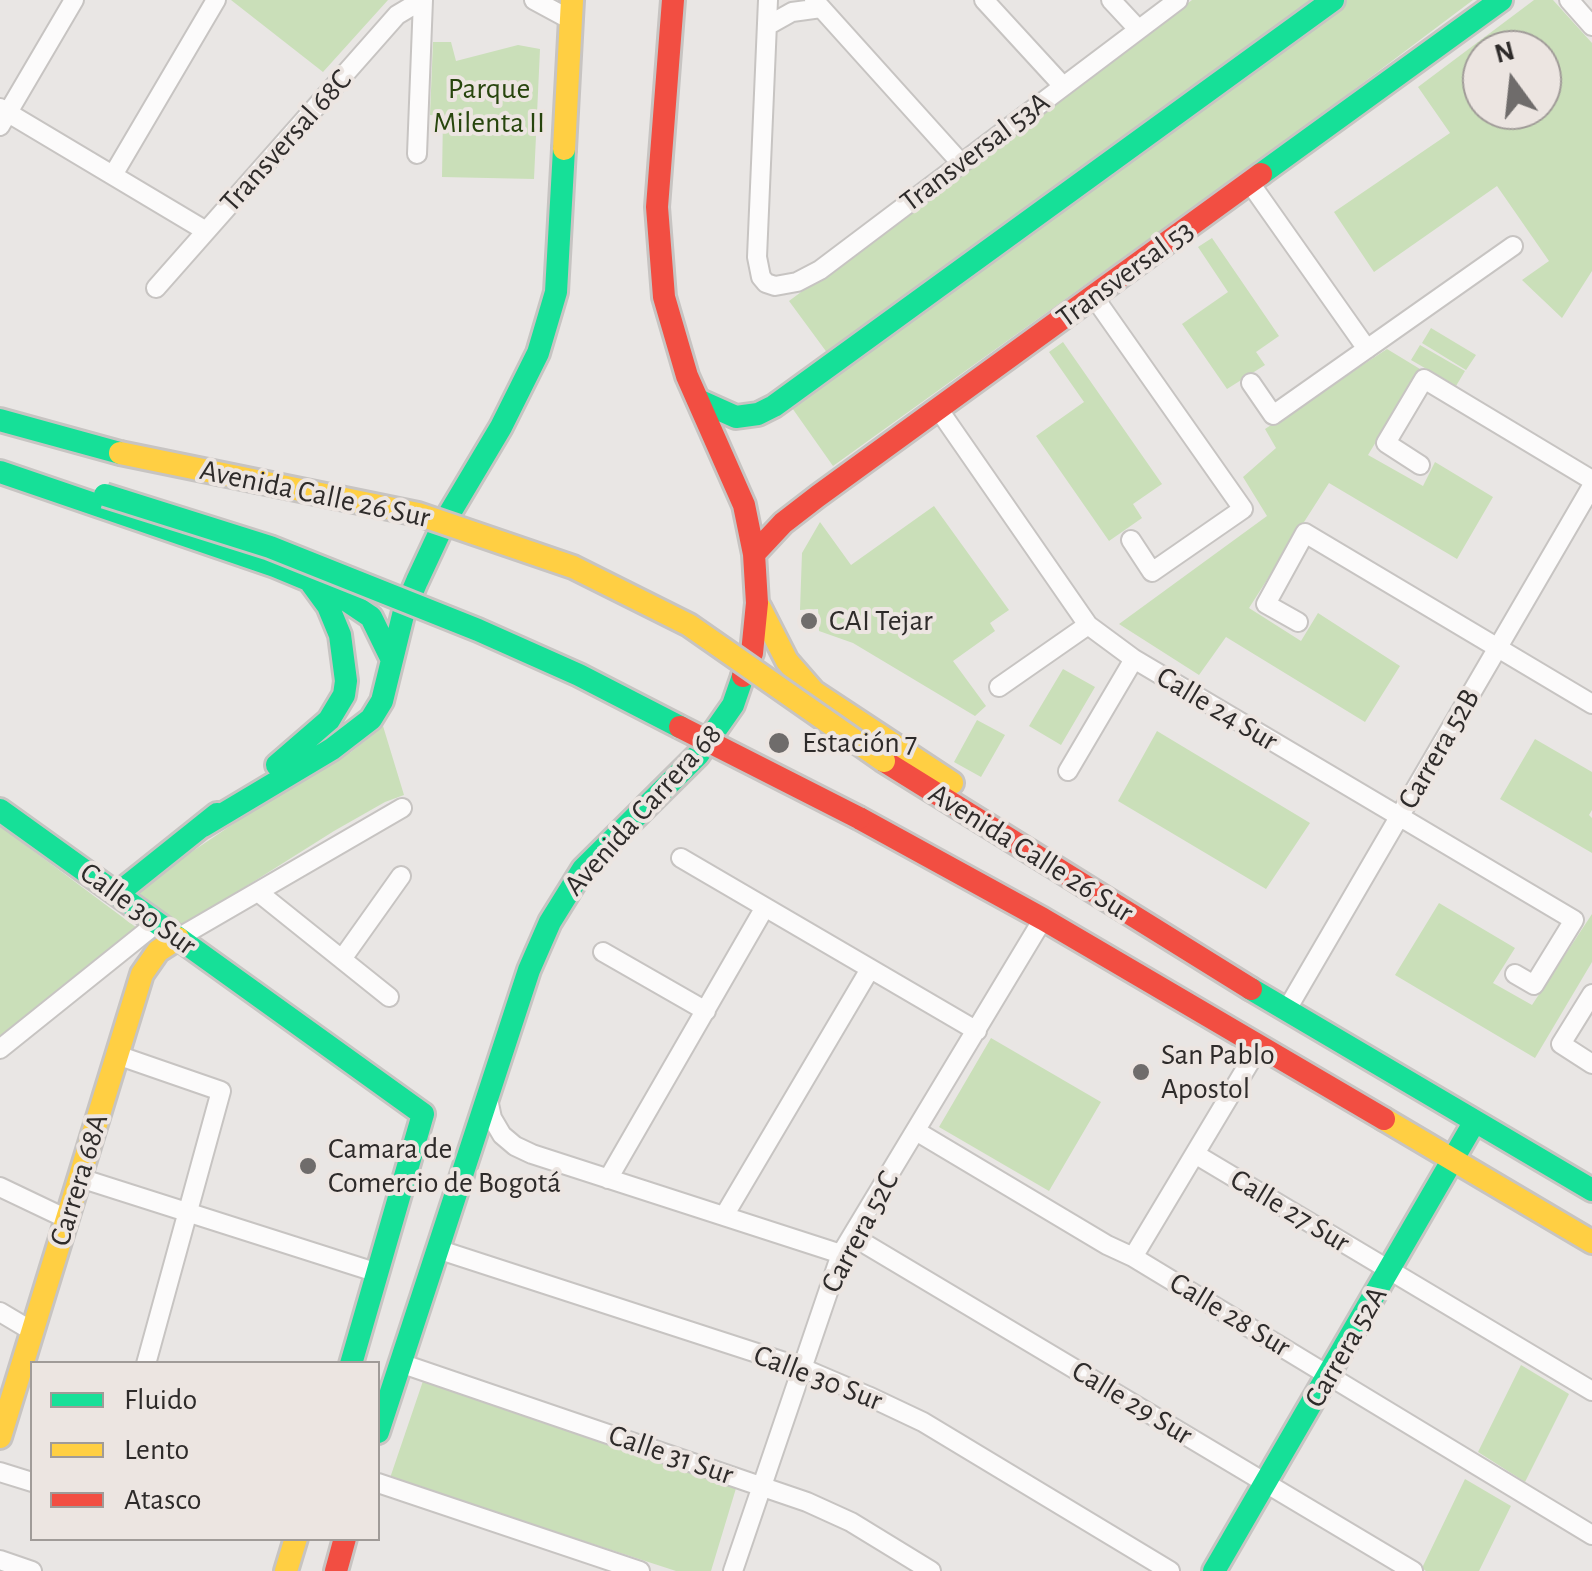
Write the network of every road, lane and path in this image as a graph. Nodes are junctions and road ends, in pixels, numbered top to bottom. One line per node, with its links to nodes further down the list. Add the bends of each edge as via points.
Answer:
1 (74, 0): 19 (street)
2 (216, 0): 22 (street)
3 (422, 0): 20 (street); 24 (street, Transversal 68C, via 397,16)
4 (534, 0): 14 (street)
5 (673, 0): 30 (main road, Avenida Carrera 68, via 658,251 673,335)
6 (768, 0): 15 (street)
7 (984, 0): 18 (street)
8 (1112, 0): 17 (street)
9 (1178, 0): 17 (street, Transversal 53A)
10 (1332, 0): 30 (main road, via 774,406 736,417)
11 (1501, 0): 23 (main road, Transversal 53)
12 (1569, 0): 16 (street)
13 (818, 4): 15 (street); 21 (street)
14 (571, 10): 44 (main road, via 556,292 548,329 417,582)
15 (767, 26): 21 (street, Transversal 53A, via 757,257 766,283 785,285 820,270)
16 (1592, 26)
17 (1138, 29): 18 (street, Transversal 53A)
18 (1063, 86): 21 (street, Transversal 53A)
19 (3, 116): 22 (street)
20 (417, 154)
21 (960, 162)
22 (113, 175): 24 (street)
23 (1250, 183): 27 (main road, Transversal 53); 28 (street)
24 (206, 231): 26 (street, Transversal 68C)
25 (1513, 246): 28 (street)
26 (156, 288)
27 (1094, 297): 31 (main road, Transversal 53); 36 (street, via 1244,509 1152,572)
28 (1367, 349): 29 (street, via 1273,415)
29 (1251, 382)
30 (698, 400): 37 (main road, Avenida Carrera 68, via 744,505)
31 (940, 410): 37 (main road, Transversal 53, via 783,523); 41 (street, Calle 24 Sur)
32 (0, 420): 59 (main road, Avenida Calle 26 Sur, bridge, via 418,514 573,567 689,625 884,761)
33 (1420, 465): 35 (street, via 1386,443 1424,379)
34 (0, 470): 38 (main road); 57 (main road, Avenida Calle 26 Sur, bridge, via 105,495 306,560 478,630 859,818)
35 (1592, 483): 42 (street, Carrera 52B)
36 (1131, 540)
37 (754, 554): 39 (main road, Avenida Carrera 68)
38 (308, 579): 44 (main road, via 371,616); 51 (main road, via 340,636 344,695 314,734)
39 (757, 602): 59 (main road, via 787,661 825,702 949,781); 74 (main road, Avenida Carrera 68, via 752,653 719,728 584,869 559,905 529,970)
40 (1298, 622): 42 (street, via 1266,604 1305,533)
41 (1088, 625): 43 (street, Calle 24 Sur); 45 (street)
42 (1498, 648): 46 (street); 50 (street, Carrera 52B)
43 (1134, 659): 47 (street); 50 (street, Calle 24 Sur)
44 (392, 660): 51 (main road, via 382,701 353,735)
45 (999, 687)
46 (1592, 704)
47 (1068, 771)
48 (402, 808): 54 (street)
49 (0, 810): 55 (main road, Calle 30 Sur)
50 (1399, 817): 64 (street, Calle 24 Sur, via 1574,920 1534,985); 68 (street, Carrera 52B)
51 (203, 826): 55 (main road)
52 (681, 858): 56 (street)
53 (400, 876): 62 (street)
54 (258, 892): 60 (street); 62 (street)
55 (117, 894): 58 (main road, Calle 30 Sur)
56 (766, 907): 63 (street); 67 (street)
57 (1043, 919): 69 (street, Carrera 52C); 70 (main road, Avenida Calle 26 Sur)
58 (157, 922): 60 (main road, Calle 30 Sur); 71 (street)
59 (1147, 926): 68 (main road, Avenida Calle 26 Sur)
60 (178, 938): 72 (main road, Carrera 68A, via 149,960); 92 (main road, Calle 30 Sur, via 422,1114)
61 (603, 952): 67 (street)
62 (342, 959): 66 (street)
63 (870, 968): 69 (street); 84 (street)
64 (1515, 974)
65 (1592, 994): 73 (street, via 1561,1044)
66 (390, 997)
67 (706, 1011): 80 (street)
68 (1286, 1011): 75 (main road, Avenida Calle 26 Sur)
69 (977, 1031): 76 (street, Carrera 52C)
70 (1260, 1046): 77 (street); 78 (main road, Avenida Calle 26 Sur)
71 (0, 1050)
72 (117, 1056): 79 (main road, Carrera 68A); 83 (street, via 221,1092)
73 (1592, 1064)
74 (487, 1095): 80 (street, via 498,1129 515,1146); 88 (main road, Avenida Carrera 68)
75 (1475, 1122): 78 (main road, Carrera 52A); 82 (main road, Avenida Calle 26 Sur)
76 (916, 1131): 86 (street, Carrera 52C); 90 (street, Calle 28 Sur)
77 (1195, 1154): 90 (street); 91 (street, Calle 27 Sur)
78 (1453, 1159): 87 (main road, Avenida Calle 26 Sur); 91 (main road, Carrera 52A)
79 (80, 1178): 83 (street); 85 (main road, Carrera 68A)
80 (608, 1178): 84 (street)
81 (0, 1187): 85 (street)
82 (1592, 1190)
83 (187, 1212): 92 (street); 95 (street)
84 (724, 1216): 89 (street)
85 (67, 1218): 94 (main road, Carrera 68A)
86 (852, 1236): 89 (street, Carrera 52C); 107 (street, Calle 29 Sur)
87 (1592, 1242)
88 (437, 1249): 97 (main road, Avenida Carrera 68); 98 (street, Calle 30 Sur)
89 (840, 1254): 98 (street, Carrera 52C)
90 (1133, 1256): 99 (street, Calle 28 Sur)
91 (1390, 1270): 99 (main road, Carrera 52A); 101 (street, Calle 27 Sur)
92 (378, 1273): 96 (main road)
93 (0, 1312): 94 (street)
94 (32, 1331): 100 (main road, Carrera 68A)
95 (147, 1361)
96 (351, 1361)
97 (400, 1363): 102 (main road, Avenida Carrera 68); 108 (street, Calle 31 Sur)
98 (800, 1367): 108 (street, Carrera 52C); 119 (street, Calle 30 Sur, via 912,1416)
99 (1330, 1376): 107 (main road, Carrera 52A); 109 (street, Calle 28 Sur)
100 (25, 1385): 103 (main road, Carrera 68A)
101 (1592, 1391)
102 (380, 1426)
103 (0, 1437)
104 (0, 1472): 105 (street)
105 (30, 1481)
106 (380, 1484): 116 (street)
107 (1266, 1484): 120 (main road, Carrera 52A); 121 (street, Calle 29 Sur)
108 (761, 1486): 117 (street, Carrera 52C); 118 (street, Calle 31 Sur, via 829,1510)
109 (1592, 1534)
110 (295, 1541): 114 (main road)
111 (343, 1541): 115 (main road)
112 (0, 1560): 113 (street)
113 (32, 1571)
114 (286, 1571)
115 (336, 1571)
116 (640, 1571)
117 (732, 1571)
118 (931, 1571)
119 (1170, 1571)
120 (1214, 1571)
121 (1412, 1571)

